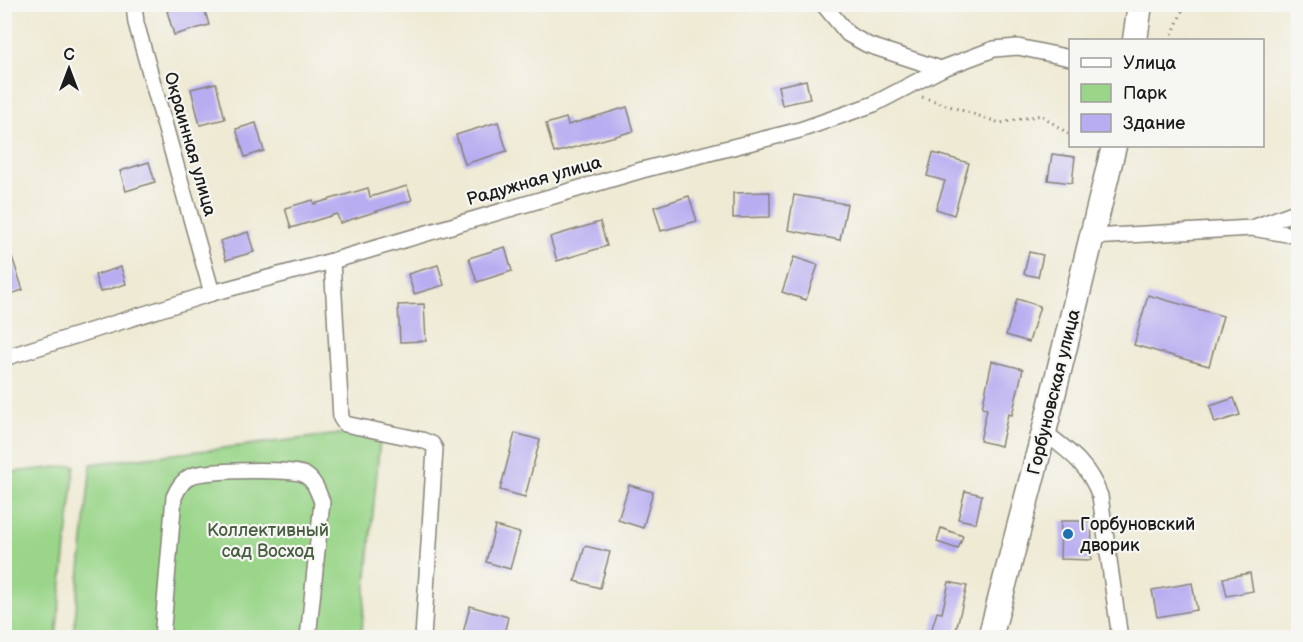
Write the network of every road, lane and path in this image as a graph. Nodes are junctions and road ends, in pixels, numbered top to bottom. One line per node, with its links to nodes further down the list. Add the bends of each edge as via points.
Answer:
1 (134, 4): 17 (street, Окраинная улица)
2 (823, 4): 8 (street, via 848,34 868,45)
3 (1140, 4): 5 (main road)
4 (1185, 4): 6 (path)
5 (1135, 39)
6 (1170, 39)
7 (1069, 58): 8 (street, Радужная улица, via 1018,47 994,49)
8 (941, 69): 9 (street, Радужная улица)
9 (901, 90): 10 (path, via 1000,123 1041,115); 16 (street, Радужная улица, via 874,104 800,130 642,170)
10 (1069, 134)
11 (1114, 147): 15 (main road, Горбуновская улица)
12 (1299, 211): 13 (street)
13 (1252, 228): 14 (street); 15 (street)
14 (1299, 236)
15 (1092, 237): 19 (main road, Горбуновская улица)
16 (332, 261): 17 (street, Радужная улица); 22 (street, via 341,418 345,424 422,440 435,449)
17 (212, 293): 18 (street, Радужная улица)
18 (4, 358)
19 (1044, 432): 23 (main road, Горбуновская улица); 24 (street, via 1081,460 1094,479 1100,496)
20 (162, 638): 21 (street, via 178,486 207,472 289,471 305,474 316,485 322,502)
21 (308, 638)
22 (423, 638)
23 (990, 638)
24 (1120, 638)

